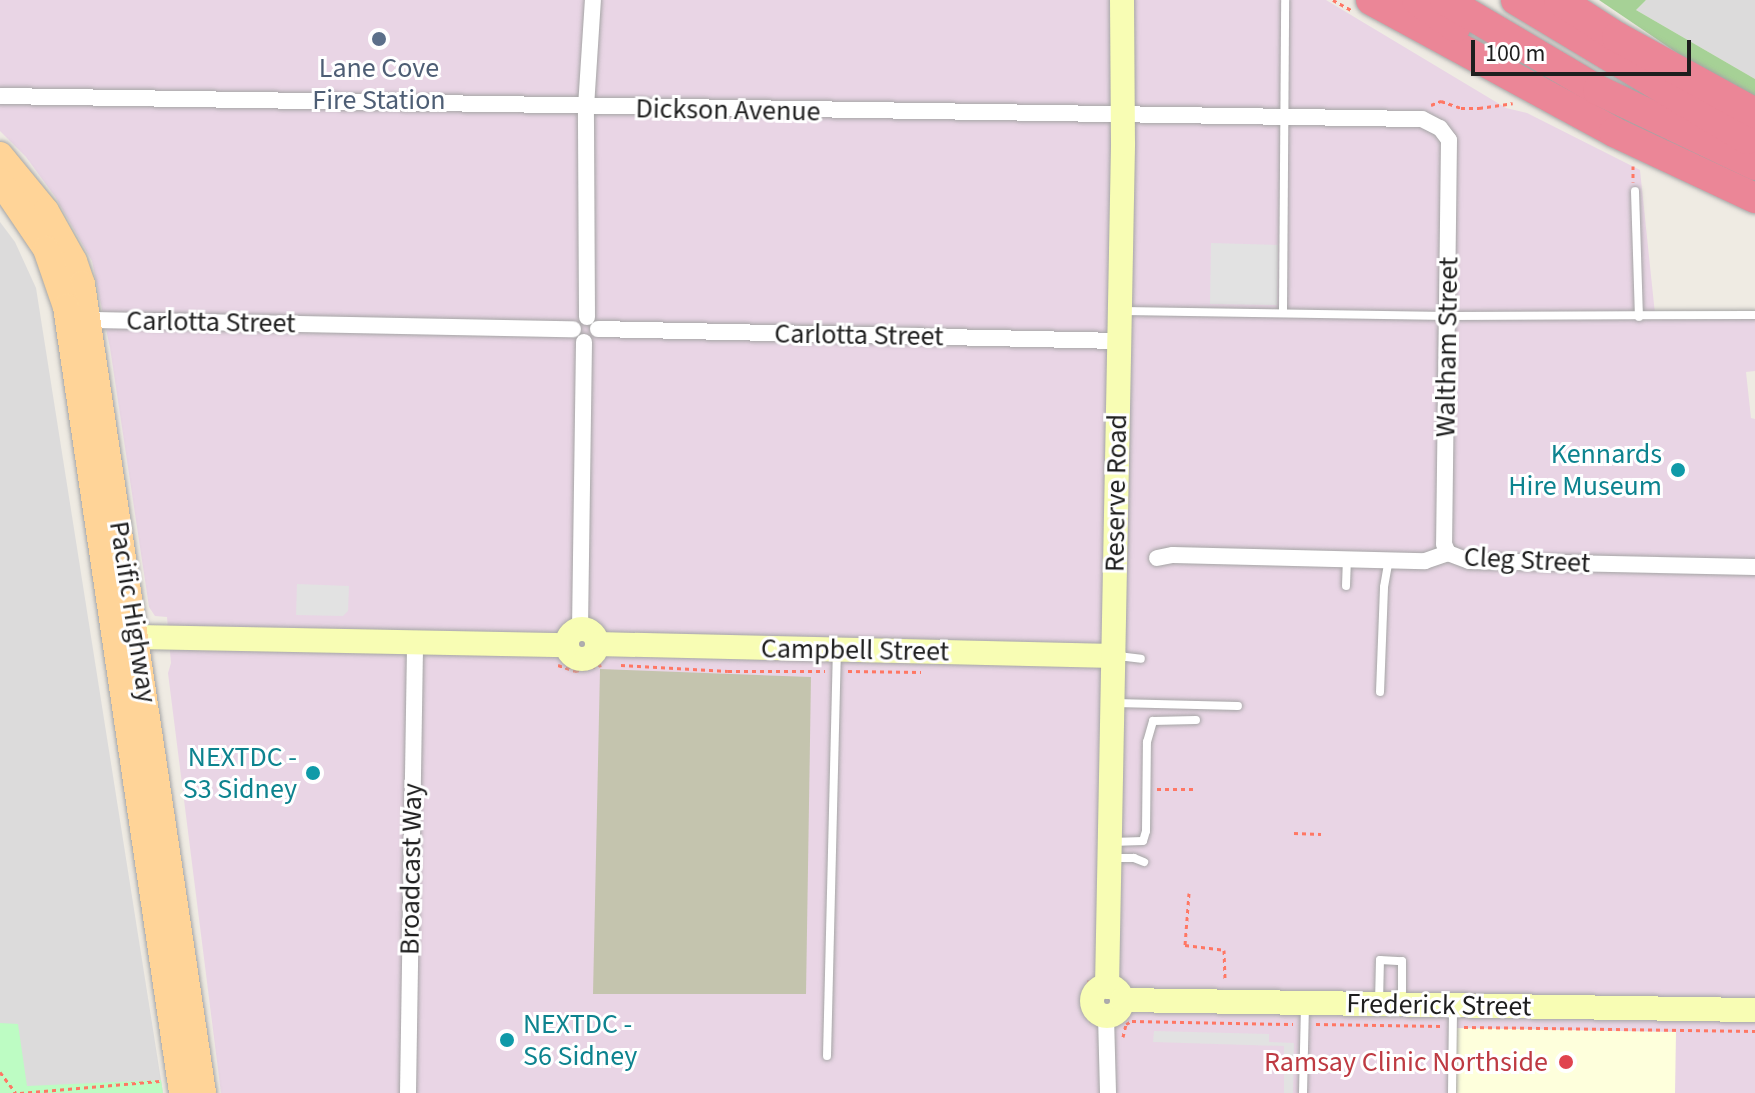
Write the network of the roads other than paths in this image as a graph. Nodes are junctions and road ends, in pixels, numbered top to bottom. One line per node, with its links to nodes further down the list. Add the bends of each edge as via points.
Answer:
1 (593, 0): 11 (street)
2 (1122, 0): 12 (street, Reserve Road)
3 (1285, 0): 13 (lane)
4 (1371, 0): 17 (highway, via 1539,94)
5 (1417, 0): 17 (highway, via 1526,72)
6 (1445, 0): 15 (highway, via 1598,90)
7 (1484, 0): 15 (highway, via 1609,73)
8 (1516, 0): 15 (highway)
9 (1559, 0): 15 (highway)
10 (0, 96): 11 (street, Dickson Avenue)
11 (586, 107): 12 (street, Dickson Avenue); 27 (street)
12 (1123, 116): 13 (street, Dickson Avenue); 21 (street, Reserve Road)
13 (1287, 119): 14 (street, Dickson Avenue, via 1422,119); 22 (lane)
14 (1449, 140): 24 (street, Waltham Street)
15 (1753, 140)
16 (0, 155): 26 (main road, Pacific Highway, via 31,190 65,243)
17 (1697, 172): 20 (highway)
18 (0, 181): 36 (main road, Pacific Highway, via 46,249 62,289)
19 (1635, 191): 25 (lane)
20 (1755, 198)
21 (1119, 311): 22 (lane); 29 (street, Reserve Road)
22 (1283, 311): 24 (lane)
23 (1755, 315): 25 (lane)
24 (1448, 316): 25 (lane); 30 (street, Waltham Street)
25 (1639, 317)
26 (89, 320): 28 (street, Carlotta Street); 36 (main road, Pacific Highway)
27 (592, 323): 28 (street, via 576,321); 29 (street, Carlotta Street)
28 (579, 336): 38 (street)
29 (1119, 341): 39 (street, Reserve Road)
30 (1448, 553): 33 (street, Cleg Street, via 1425,561); 34 (street, Cleg Street, via 1469,561)
31 (1157, 558): 32 (street, Cleg Street)
32 (1347, 559): 33 (street, Cleg Street); 35 (lane)
33 (1389, 559): 42 (lane)
34 (1755, 567)
35 (1346, 586)
36 (125, 637): 37 (street, Campbell Street); 54 (main road, Pacific Highway); 55 (main road, Pacific Highway)
37 (415, 644): 38 (street, Campbell Street); 56 (street, Broadcast Way)
38 (587, 645): 41 (street, Campbell Street)
39 (1114, 656): 40 (lane); 41 (street, Campbell Street); 43 (street, Reserve Road)
40 (1141, 659)
41 (837, 661): 53 (lane)
42 (1380, 692)
43 (1113, 703): 44 (lane); 46 (street, Reserve Road)
44 (1238, 706)
45 (1196, 720): 46 (lane, via 1153,721 1147,742 1143,841)
46 (1110, 850): 47 (lane); 51 (street, Reserve Road)
47 (1144, 862)
48 (1305, 1003): 49 (street, Frederick Street); 51 (street, Frederick Street); 58 (lane)
49 (1391, 1004): 49 (lane, via 1380,960 1402,961); 50 (street, Frederick Street)
50 (1453, 1005): 52 (street, Frederick Street); 59 (lane)
51 (1111, 1006): 57 (street, Reserve Road)
52 (1755, 1010)
53 (827, 1056)
54 (173, 1087)
55 (203, 1093)
56 (408, 1093)
57 (1108, 1093)
58 (1303, 1093)
59 (1452, 1093)

